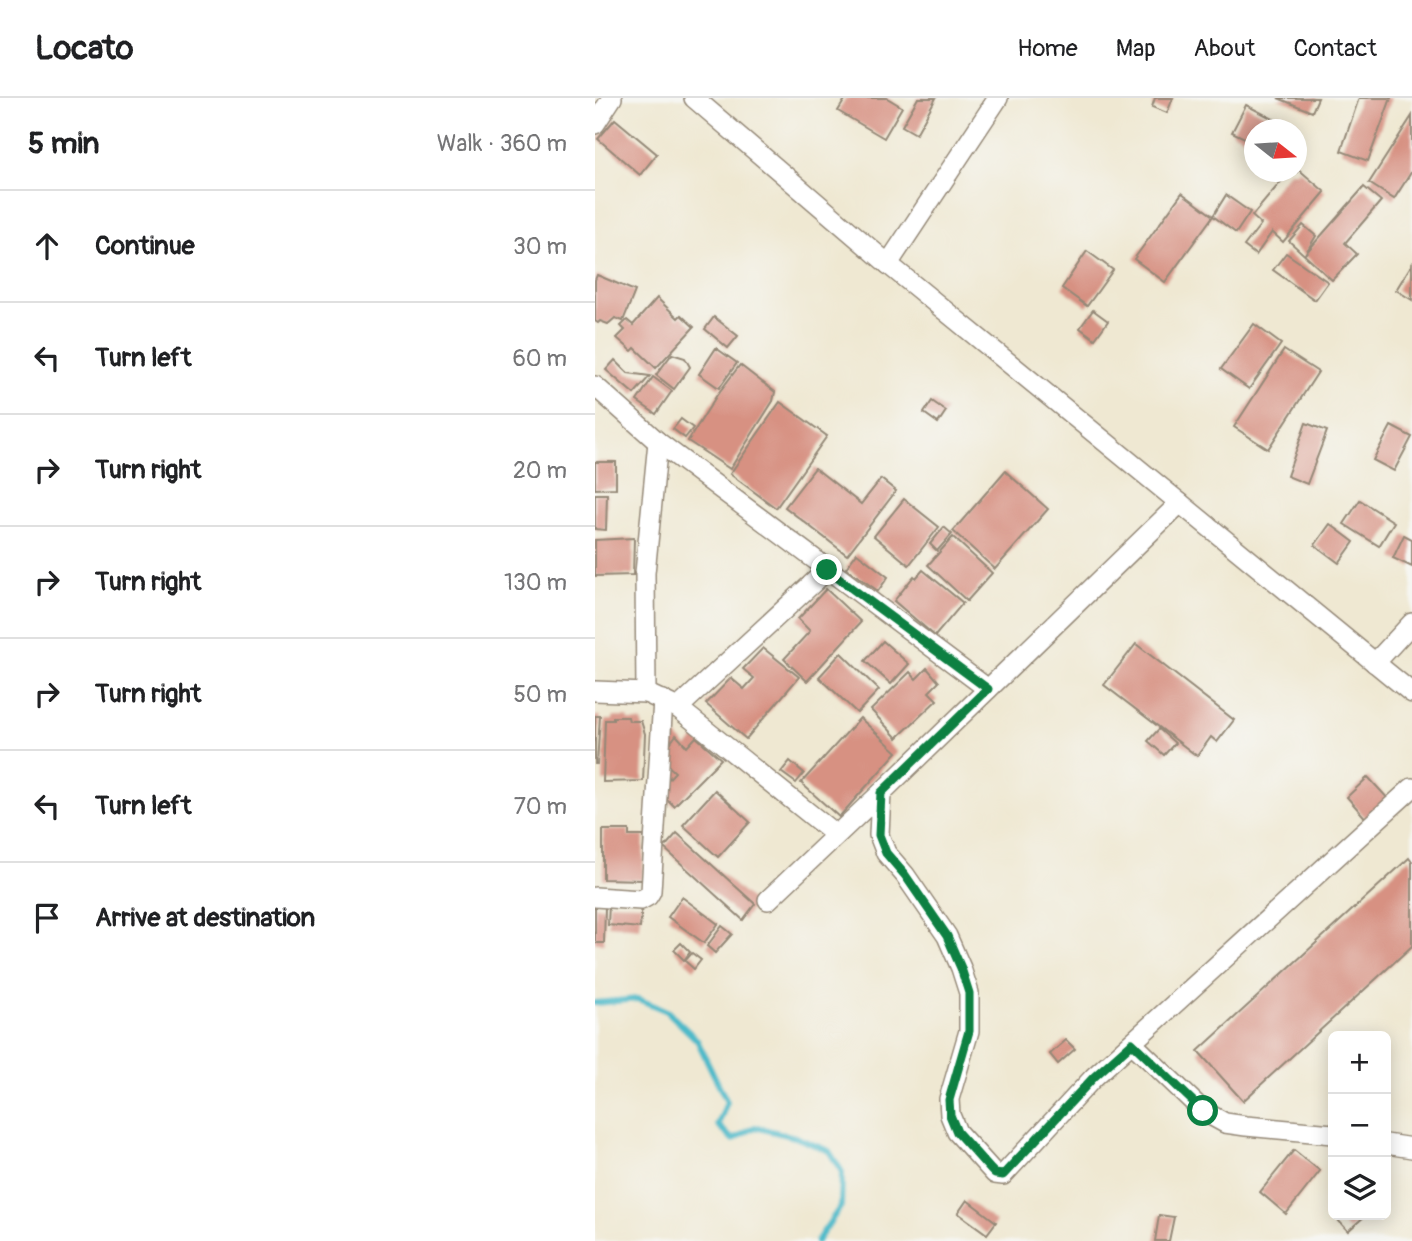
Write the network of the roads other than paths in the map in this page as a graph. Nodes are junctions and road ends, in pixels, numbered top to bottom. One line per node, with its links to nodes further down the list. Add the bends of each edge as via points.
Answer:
1 (612, 98): 4 (street)
2 (694, 98): 5 (street)
3 (998, 98): 5 (street)
4 (595, 124)
5 (888, 264): 8 (street)
6 (595, 386): 7 (street)
7 (659, 442): 9 (street); 15 (street, via 645,573)
8 (1180, 503): 11 (street); 12 (street)
9 (827, 570): 12 (street); 15 (street)
10 (1412, 623): 11 (street)
11 (1375, 663): 14 (street)
12 (988, 689): 17 (street)
13 (595, 691): 15 (street)
14 (1412, 693)
15 (662, 700): 18 (street); 19 (street, via 651,891 641,900)
16 (1412, 788): 21 (street)
17 (881, 793): 18 (street); 21 (street, via 879,835 886,853 947,936 969,993 969,1031 949,1100 950,1115 957,1132 995,1174 1003,1175)
18 (836, 835): 20 (street)
19 (595, 897)
20 (768, 900)
21 (1132, 1043): 22 (street, via 1203,1111 1225,1123)
22 (1328, 1134)
23 (1391, 1145): 24 (street)
24 (1412, 1148)

